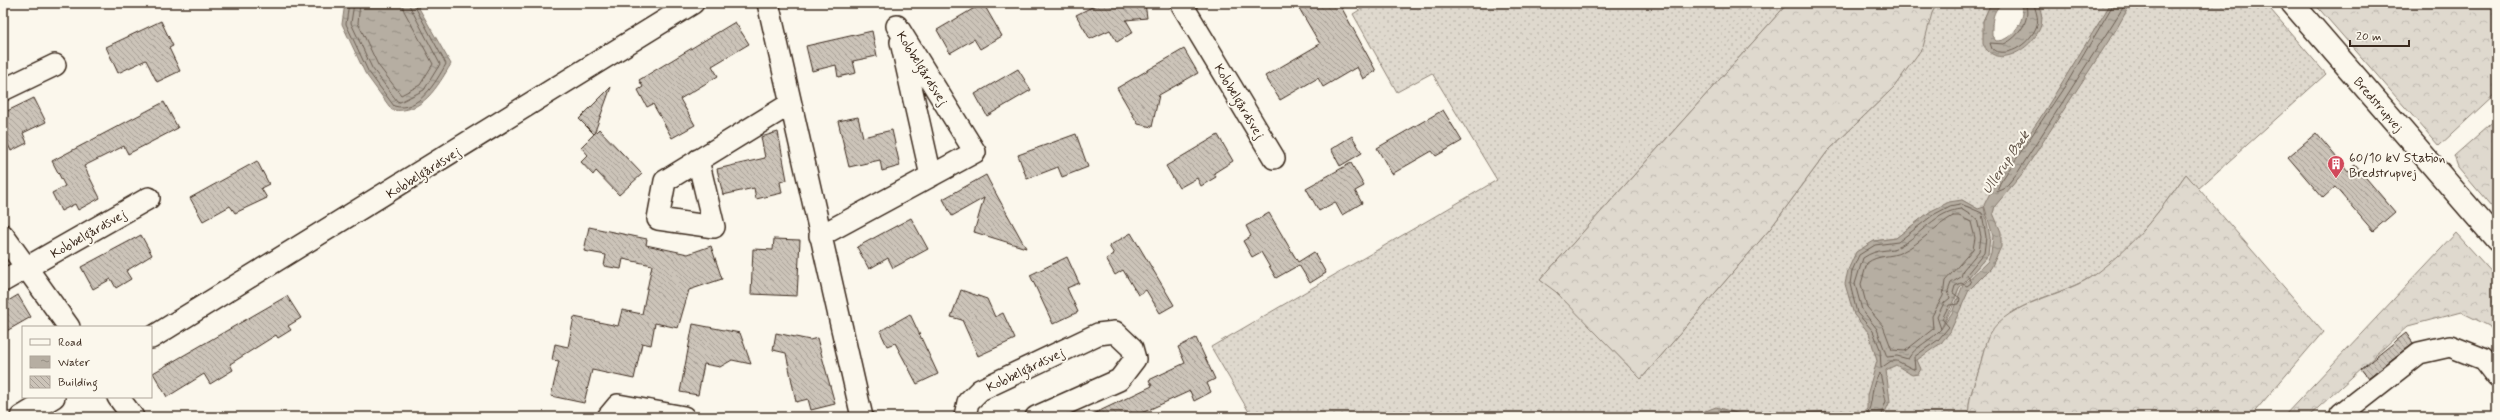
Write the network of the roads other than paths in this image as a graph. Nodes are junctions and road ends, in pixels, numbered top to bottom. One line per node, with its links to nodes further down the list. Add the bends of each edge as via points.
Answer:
1 (693, 3): 18 (street, Kobbelgårdsvej)
2 (768, 3): 7 (street)
3 (1181, 3): 8 (street, Kobbelgårdsvej)
4 (2292, 3): 14 (street, Bredstrupvej)
5 (55, 65): 6 (street)
6 (3, 90)
7 (790, 104): 9 (street); 13 (street)
8 (1274, 158)
9 (698, 160)
10 (931, 176): 10 (street, Kobbelgårdsvej, via 975,152 897,26 906,64); 13 (street, Kobbelgårdsvej)
11 (149, 198): 15 (street, Kobbelgårdsvej)
12 (3, 235): 15 (street)
13 (820, 236): 27 (street)
14 (2497, 240)
15 (26, 268): 16 (street, Kobbelgårdsvej); 17 (street)
16 (3, 281)
17 (67, 326)
18 (152, 337)
19 (2497, 377): 22 (street, via 2483,359 2450,346 2419,353)
20 (52, 398): 23 (street)
21 (119, 398): 24 (street)
22 (2341, 414)
23 (21, 417)
24 (133, 417)
25 (608, 417): 26 (street, via 618,405)
26 (684, 417)
27 (862, 417)
28 (965, 417): 29 (street, Kobbelgårdsvej, via 968,402 980,390 1098,334 1116,332 1132,348 1135,359 1118,380)
29 (1036, 417)

